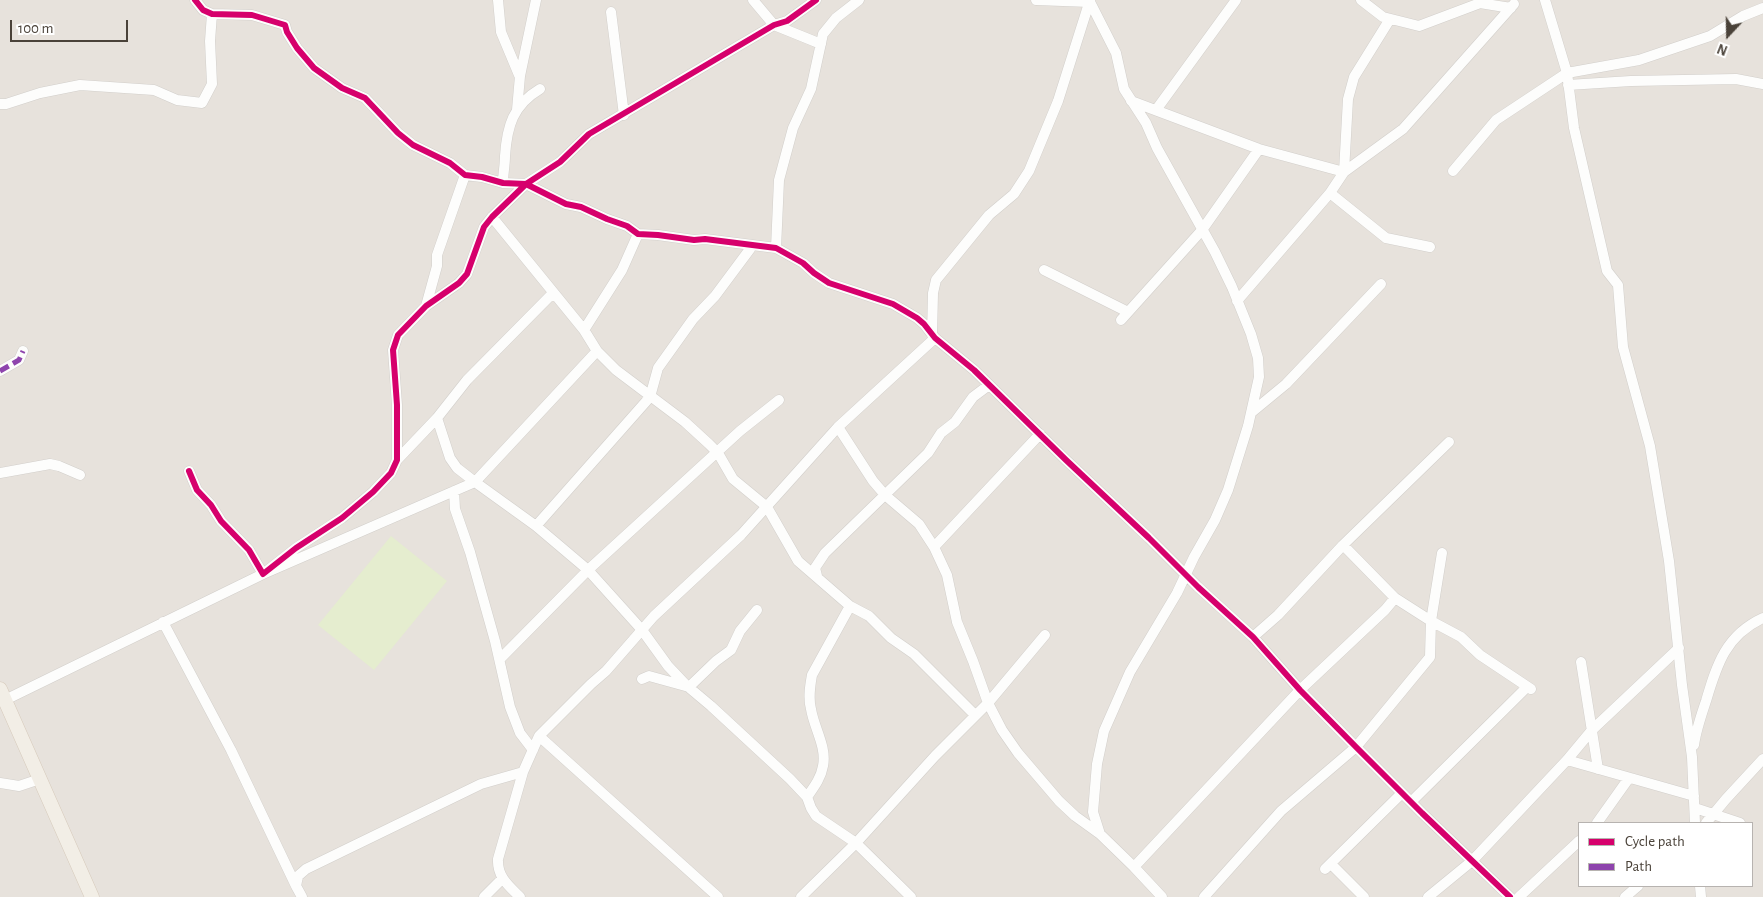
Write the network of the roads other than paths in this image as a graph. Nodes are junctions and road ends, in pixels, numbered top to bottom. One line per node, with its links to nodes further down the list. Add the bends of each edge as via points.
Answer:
1 (195, 0): 15 (street, via 203,10)
2 (498, 0): 20 (street, via 501,32)
3 (536, 0): 20 (street)
4 (754, 0): 17 (street)
5 (816, 0): 17 (street, via 787,21)
6 (859, 0): 18 (street, via 836,18 823,34)
7 (1036, 0): 11 (street)
8 (1236, 0): 27 (street)
9 (1362, 0): 16 (street)
10 (1545, 0): 19 (street)
11 (1090, 1): 24 (street, via 1116,53 1124,89); 48 (street, via 1058,101 1029,171 1014,194 989,215 936,280 933,293)
12 (1480, 2): 16 (street, via 1419,26); 31 (street, via 1512,6 1403,129)
13 (1763, 8): 19 (street, via 1710,36 1639,60)
14 (611, 12): 28 (street)
15 (212, 14): 25 (street, via 212,84 202,103 177,100 154,90 80,85); 32 (street, via 252,15 285,25 297,48 314,68 342,88 365,98 412,145 450,163)
16 (1390, 19): 31 (street, via 1354,77 1348,99)
17 (774, 25): 18 (street); 28 (street)
18 (821, 44): 41 (street, via 811,89 793,128 779,180)
19 (1567, 74): 22 (street); 30 (street, via 1496,120)
20 (520, 76): 26 (street)
21 (1763, 84): 22 (street, via 1736,79)
22 (1568, 85): 86 (street, via 1574,128 1607,271 1618,285 1623,347 1650,446)
23 (540, 89): 26 (street)
24 (1131, 101): 27 (street); 37 (street, via 1146,123)
25 (0, 104)
26 (517, 110): 33 (street, via 505,143)
27 (1156, 110): 29 (street)
28 (624, 115): 34 (street, via 589,134 560,162)
29 (1259, 149): 31 (street); 37 (street)
30 (1453, 171)
31 (1344, 172): 35 (street)
32 (465, 176): 33 (street); 46 (street, via 437,255)
33 (503, 183): 34 (street)
34 (526, 184): 36 (street); 38 (street, via 566,204 627,226)
35 (1330, 194): 40 (street, via 1386,238); 45 (street)
36 (492, 218): 44 (street); 46 (street, via 484,227 467,274 459,284)
37 (1202, 230): 42 (street, via 1125,316); 45 (street)
38 (638, 234): 39 (street); 47 (street, via 622,270)
39 (751, 246): 41 (street); 53 (street, via 658,368)
40 (1430, 247)
41 (776, 248): 48 (street, via 829,282 906,311)
42 (1044, 270)
43 (1381, 284): 55 (street, via 1286,384)
44 (553, 294): 47 (street); 56 (street, via 467,380)
45 (1237, 301): 55 (street, via 1258,358 1259,377)
46 (426, 306): 61 (street, via 398,336 393,350)
47 (584, 330): 50 (street)
48 (934, 336): 52 (street); 57 (street)
49 (23, 350): 51 (street, via 19,360)
50 (597, 351): 53 (street); 65 (street)
51 (0, 371)
52 (990, 385): 58 (street); 67 (street, via 973,397 928,453)
53 (650, 397): 60 (street, via 685,422); 69 (street)
54 (780, 400): 60 (street)
55 (1252, 412): 75 (street, via 1228,490)
56 (437, 418): 61 (street); 65 (street, via 450,458)
57 (838, 427): 67 (street); 68 (street)
58 (1040, 434): 71 (street); 75 (street)
59 (1449, 442): 70 (street)
60 (718, 453): 68 (street, via 733,479); 73 (street)
61 (397, 460): 74 (street, via 391,473 374,492)
62 (189, 471): 74 (street, via 197,490 249,550)
63 (0, 473): 64 (street, via 50,464)
64 (80, 475)
65 (475, 482): 66 (street); 69 (street)
66 (454, 491): 74 (street); 87 (street, via 455,509)
67 (885, 494): 71 (street, via 919,524); 76 (street, via 825,553 815,568)
68 (767, 507): 76 (street, via 798,561); 83 (street)
69 (536, 526): 73 (street)
70 (1343, 546): 77 (street); 85 (street, via 1278,616)
71 (934, 547): 93 (street, via 947,575 957,622)
72 (1442, 553): 81 (street)
73 (588, 570): 83 (street); 87 (street)
74 (263, 574): 82 (street)
75 (1185, 574): 85 (street); 116 (street, via 1130,672 1104,731 1093,812)
76 (817, 576): 78 (street)
77 (1395, 598): 81 (street); 91 (street)
78 (850, 606): 94 (street, via 869,616 891,638 914,654); 109 (street, via 812,675 810,709 824,755 824,766)
79 (757, 610): 90 (street, via 730,650)
80 (1763, 618): 99 (street, via 1740,633 1718,662 1697,725)
81 (1431, 621): 97 (street, via 1430,657); 110 (street, via 1461,637 1480,655 1529,688)
82 (163, 622): 92 (street); 122 (street, via 231,750)
83 (642, 630): 90 (street, via 668,666); 96 (street, via 606,671)
84 (1045, 635): 93 (street)
85 (1253, 637): 91 (street)
86 (1679, 648): 95 (street); 99 (street)
87 (500, 659): 98 (street, via 510,707 520,733)
88 (1581, 662): 95 (street)
89 (642, 679): 90 (street, via 649,676)
90 (690, 688): 109 (street)
91 (1300, 690): 97 (street); 120 (street)
92 (2, 694): 105 (main road)
93 (988, 703): 94 (street); 116 (street, via 1002,730 1040,779 1075,816)
94 (975, 715): 118 (street)
95 (1592, 730): 101 (street); 102 (street)
96 (539, 736): 98 (street); 129 (street)
97 (1356, 747): 107 (street); 132 (street, via 1281,811)
98 (533, 750): 103 (street)
99 (1692, 757): 108 (street)
100 (1763, 759): 112 (street)
101 (1567, 760): 102 (street); 119 (street)
102 (1598, 769): 104 (street)
103 (523, 772): 121 (street, via 498,859); 122 (street, via 481,784 306,869 298,876)
104 (1629, 778): 108 (street); 113 (street)
105 (40, 779): 106 (street, via 19,786); 125 (main road)
106 (0, 783)
107 (1402, 793): 110 (street); 133 (street, via 1328,867)
108 (1694, 796): 111 (street)
109 (807, 797): 118 (street, via 816,816)
110 (1411, 802): 119 (street)
111 (1695, 808): 112 (street); 114 (street)
112 (1710, 819): 115 (street)
113 (1598, 822)
114 (1695, 822)
115 (1732, 822)
116 (1100, 834): 120 (street)
117 (1578, 842): 136 (street)
118 (856, 843): 124 (street); 130 (street)
119 (1472, 861): 134 (street); 135 (street)
120 (1134, 866): 131 (street)
121 (502, 879): 127 (street); 128 (street)
122 (296, 886): 126 (street)
123 (1637, 887): 137 (street)
124 (909, 896)
125 (92, 897)
126 (302, 897)
127 (484, 897)
128 (520, 897)
129 (718, 897)
130 (801, 897)
131 (1162, 897)
132 (1204, 897)
133 (1364, 897)
134 (1428, 897)
135 (1510, 897)
136 (1519, 897)
137 (1625, 897)

